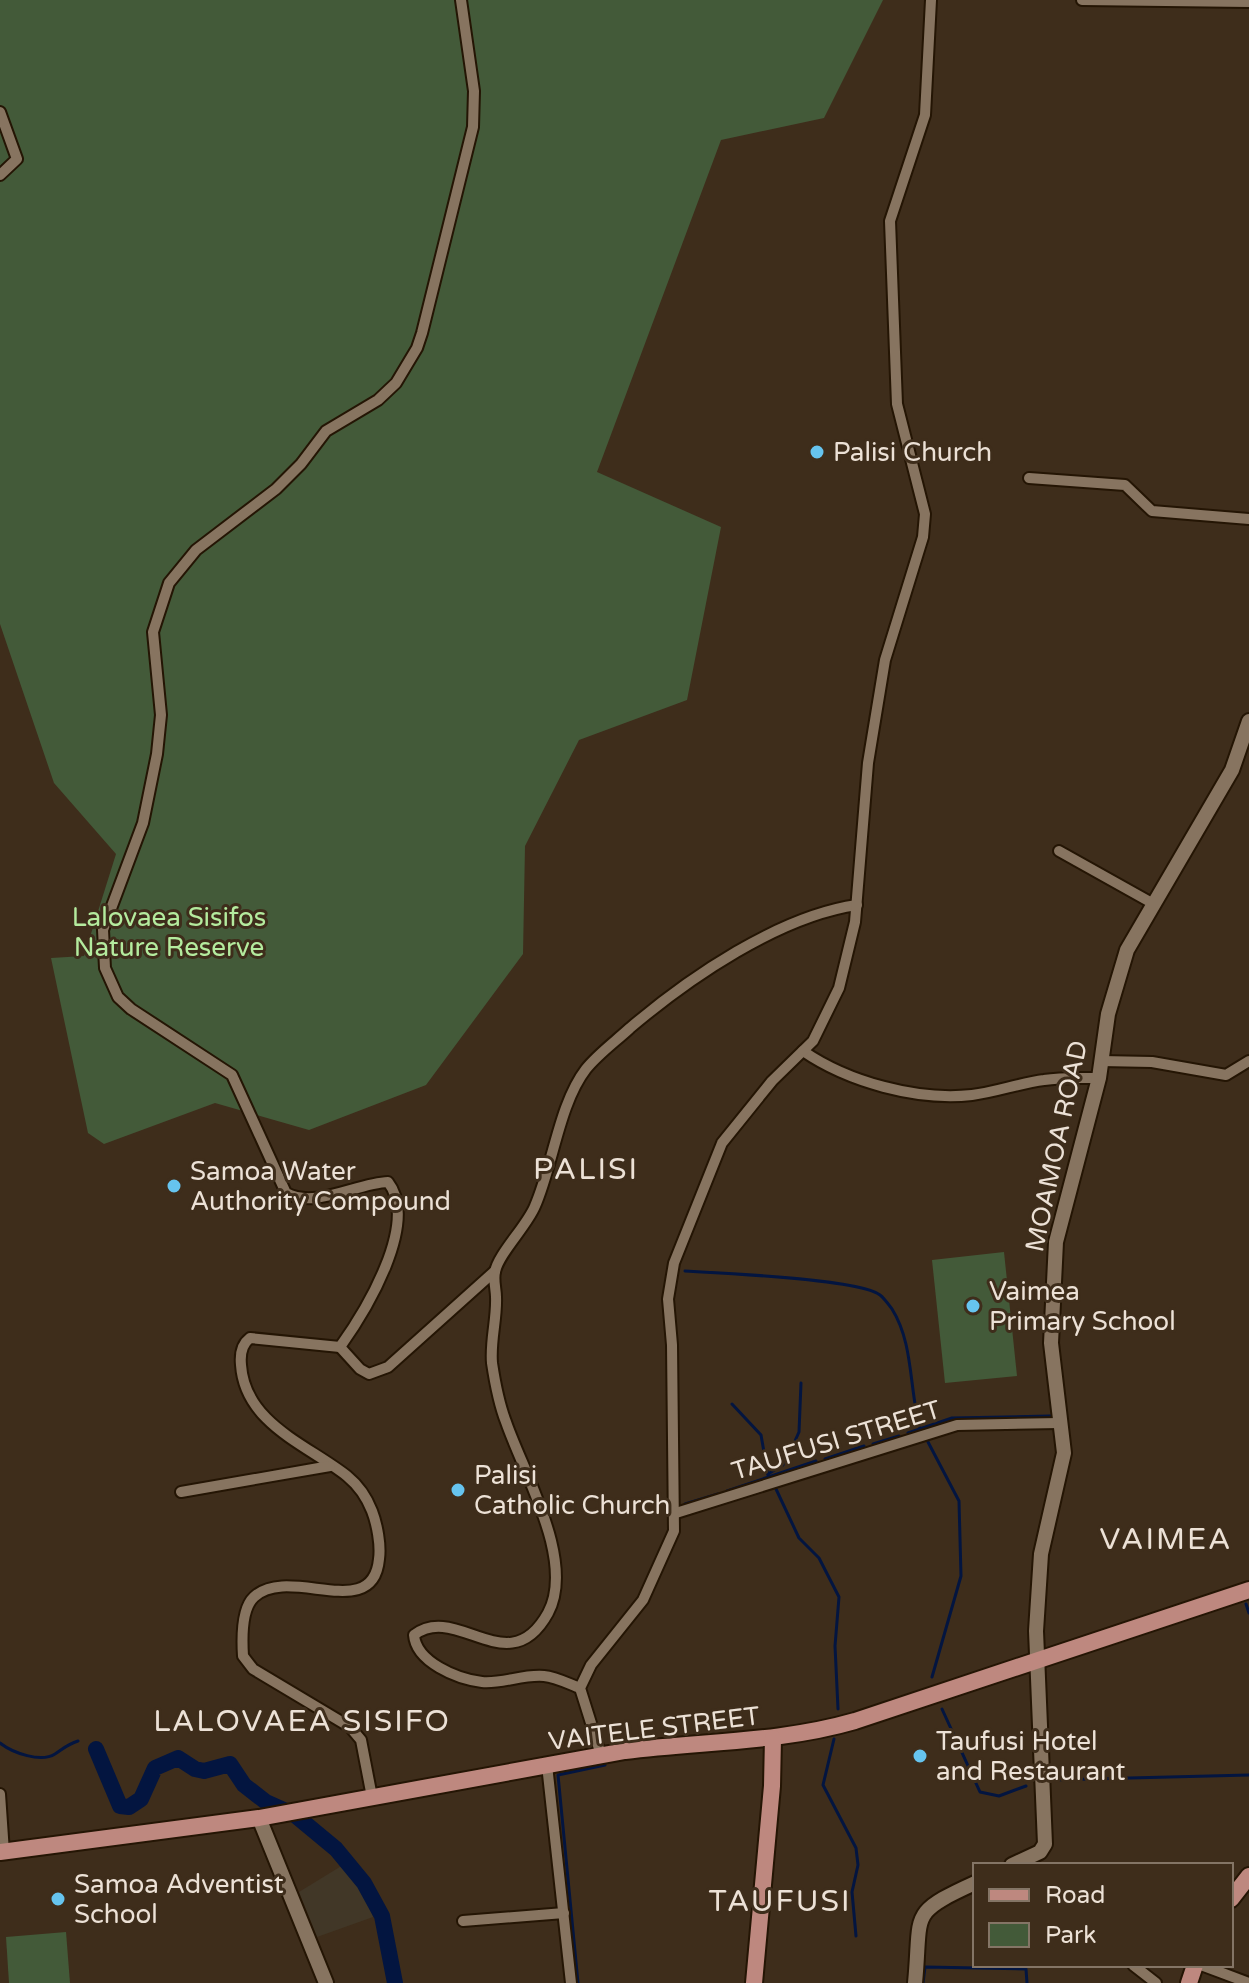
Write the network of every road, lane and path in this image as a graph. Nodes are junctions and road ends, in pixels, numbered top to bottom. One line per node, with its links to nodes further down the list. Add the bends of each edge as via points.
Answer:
1 (461, 0): 18 (street, via 474,91 473,127 417,348 396,383 326,431 287,479 206,540 169,583 153,632 161,715 156,765 143,823 109,910 101,948 118,997 222,1066 239,1084 286,1193 306,1199 388,1182 395,1190 400,1206 391,1252 367,1310)
2 (931, 0): 12 (street, via 925,115 890,221 897,404 925,514 923,537 885,660 868,763)
3 (1082, 0): 4 (street)
4 (1249, 2)
5 (0, 112): 6 (street, via 17,159)
6 (0, 175)
7 (1029, 478): 8 (street, via 1125,485 1152,511)
8 (1249, 519)
9 (1249, 721): 11 (street, MOAMOA ROAD, via 1232,770)
10 (1059, 851): 11 (street)
11 (1152, 903): 14 (street, MOAMOA ROAD, via 1127,950)
12 (857, 905): 13 (street, via 839,988); 17 (street, via 824,912 726,955 654,1008 586,1070 527,1224)
13 (803, 1051): 16 (street, via 820,1063 883,1085 938,1095); 22 (street, via 742,1114 722,1143 674,1263 668,1299)
14 (1101, 1061): 15 (street, via 1152,1062 1226,1075); 16 (street, MOAMOA ROAD)
15 (1249, 1061)
16 (1099, 1078): 19 (street, MOAMOA ROAD, via 1056,1242 1051,1343)
17 (495, 1271): 18 (street, via 379,1372 360,1369); 25 (street, via 492,1359 504,1419 553,1553 556,1575 550,1609 535,1633 522,1641 496,1642 433,1626 414,1635 415,1645 425,1658 463,1678 484,1682 546,1676)
18 (340, 1347): 20 (street, via 250,1338 241,1353 243,1381 265,1417)
19 (1059, 1423): 22 (street, TAUFUSI STREET, via 957,1425); 24 (street, MOAMOA ROAD, via 1064,1453 1041,1554)
20 (330, 1466): 21 (street); 33 (street, via 362,1491 373,1513 378,1568 361,1588 347,1593 291,1584 253,1598 243,1656 253,1669 350,1727 361,1740)
21 (181, 1492)
22 (676, 1513): 25 (street, via 674,1531 643,1600 591,1665)
23 (1249, 1590): 24 (main road, VAITELE STREET)
24 (1036, 1660): 26 (main road, VAITELE STREET); 36 (street, MOAMOA ROAD, via 1045,1844)
25 (580, 1688): 29 (street)
26 (855, 1721): 27 (main road, VAITELE STREET); 31 (main road, via 793,1744)
27 (773, 1738): 28 (main road, VAITELE STREET); 31 (main road)
28 (732, 1742): 29 (main road, VAITELE STREET); 31 (main road, via 761,1751)
29 (601, 1755): 30 (main road, VAITELE STREET)
30 (547, 1765): 33 (main road, VAITELE STREET); 40 (street)
31 (772, 1786): 46 (main road)
32 (0, 1794): 35 (street)
33 (372, 1797): 34 (main road, VAITELE STREET)
34 (262, 1818): 35 (main road, VAITELE STREET); 44 (street)
35 (2, 1852)
36 (1016, 1863)
37 (1249, 1876): 39 (main road)
38 (973, 1884): 47 (street, via 921,1914)
39 (1233, 1896)
40 (564, 1913): 41 (street); 45 (street)
41 (463, 1921)
42 (1136, 1967): 48 (street)
43 (1204, 1967): 49 (street)
44 (326, 1983)
45 (571, 1983)
46 (754, 1983)
47 (915, 1983)
48 (1156, 1983)
49 (1249, 1983)

